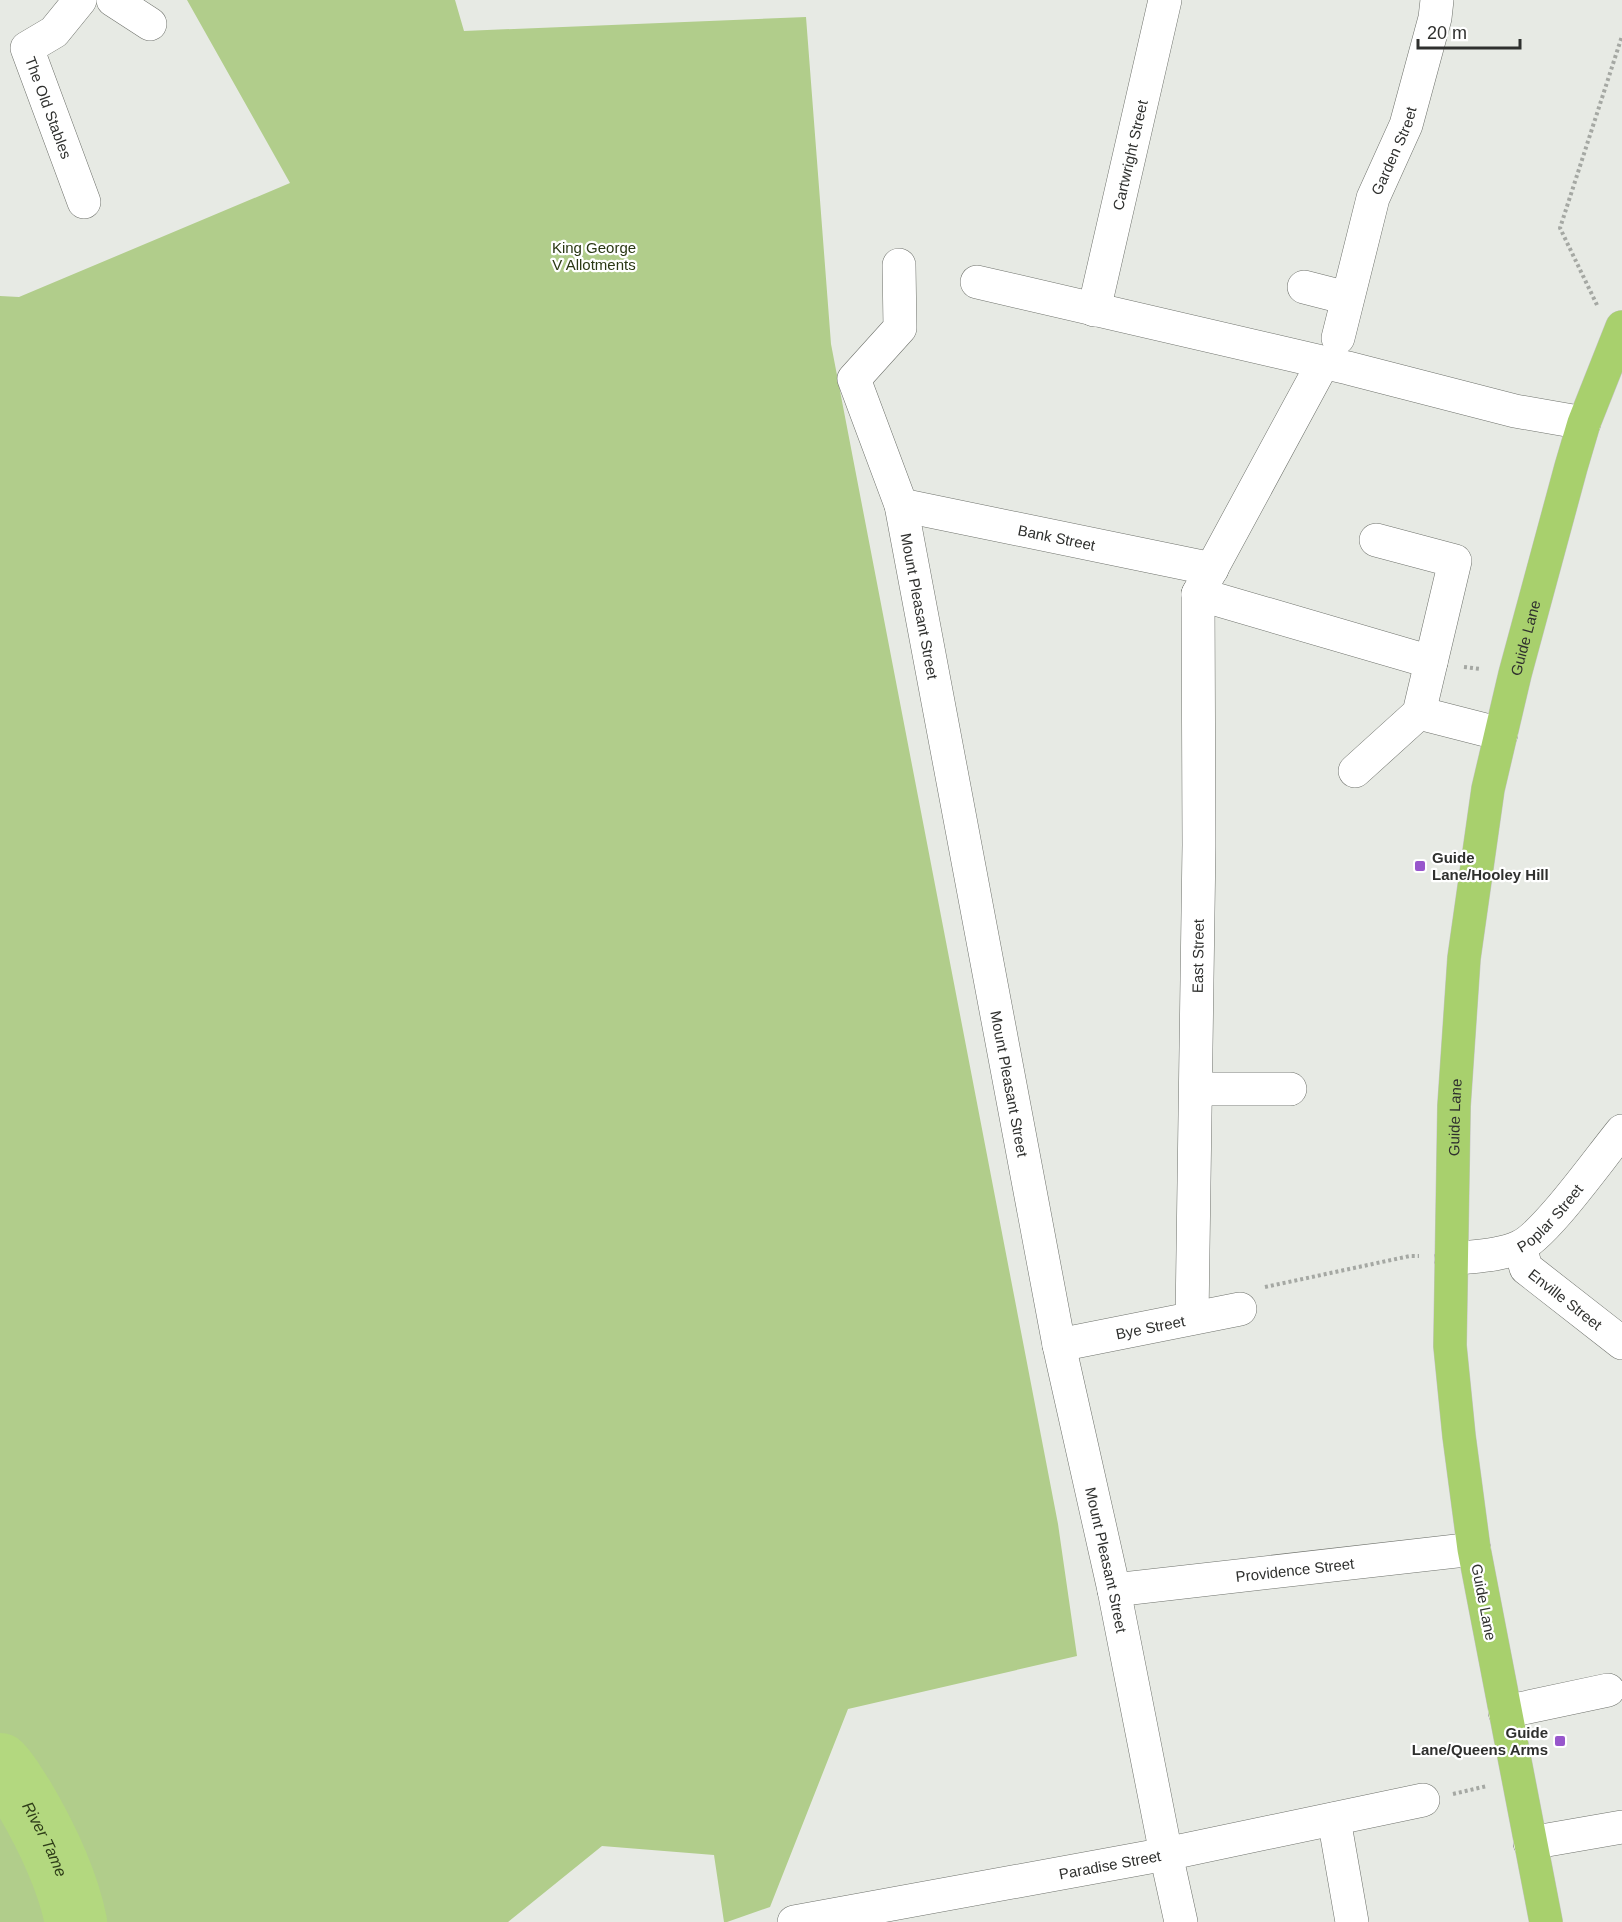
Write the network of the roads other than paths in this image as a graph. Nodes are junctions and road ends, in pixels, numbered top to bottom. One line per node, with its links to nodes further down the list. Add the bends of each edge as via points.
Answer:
1 (80, 0): 6 (street, The Old Stables, via 54,32 27,48)
2 (113, 0): 5 (street)
3 (1164, 0): 11 (street, Cartwright Street)
4 (1437, 0): 10 (street, Garden Street, via 1406,124 1373,198)
5 (150, 24)
6 (84, 202)
7 (899, 265): 15 (street, Mount Pleasant Street, via 900,328 854,379)
8 (977, 282): 11 (street)
9 (1304, 287): 10 (street)
10 (1347, 298): 13 (street, Garden Street)
11 (1094, 310): 13 (street)
12 (1619, 335): 14 (highway, Guide Lane)
13 (1336, 356): 14 (street, via 1515,411); 17 (street, Garden Street)
14 (1584, 423): 20 (highway, Guide Lane)
15 (901, 505): 17 (street, Bank Street, via 1075,539); 30 (street, Mount Pleasant Street)
16 (1376, 540): 18 (street, via 1455,561)
17 (1205, 582): 18 (street, Bank Street); 22 (street, East Street)
18 (1431, 662): 19 (street)
19 (1419, 713): 20 (street); 21 (street)
20 (1501, 734): 26 (highway, Guide Lane, via 1488,789 1464,958 1454,1106)
21 (1355, 771)
22 (1196, 1089): 23 (street); 28 (street, East Street)
23 (1290, 1089)
24 (1622, 1131): 25 (street, Poplar Street, via 1548,1222)
25 (1520, 1247): 26 (street, Poplar Street); 29 (street, Enville Street, via 1526,1268)
26 (1451, 1259): 31 (highway, Guide Lane, via 1450,1346)
27 (1240, 1309): 28 (street, Bye Street)
28 (1192, 1318): 30 (street, Bye Street)
29 (1622, 1343)
30 (1059, 1345): 32 (street, Mount Pleasant Street)
31 (1474, 1549): 32 (street, Providence Street); 34 (highway, Guide Lane)
32 (1114, 1590): 39 (street, Mount Pleasant Street)
33 (1608, 1690): 34 (street)
34 (1505, 1712): 38 (highway, Guide Lane)
35 (1423, 1800): 36 (street, Paradise Street)
36 (1334, 1819): 39 (street, Paradise Street); 42 (street)
37 (1622, 1827): 38 (street)
38 (1530, 1843): 43 (highway, Guide Lane)
39 (1166, 1854): 40 (street, Paradise Street); 41 (street, Mount Pleasant Street)
40 (794, 1922)
41 (1181, 1922)
42 (1352, 1922)
43 (1546, 1922)

